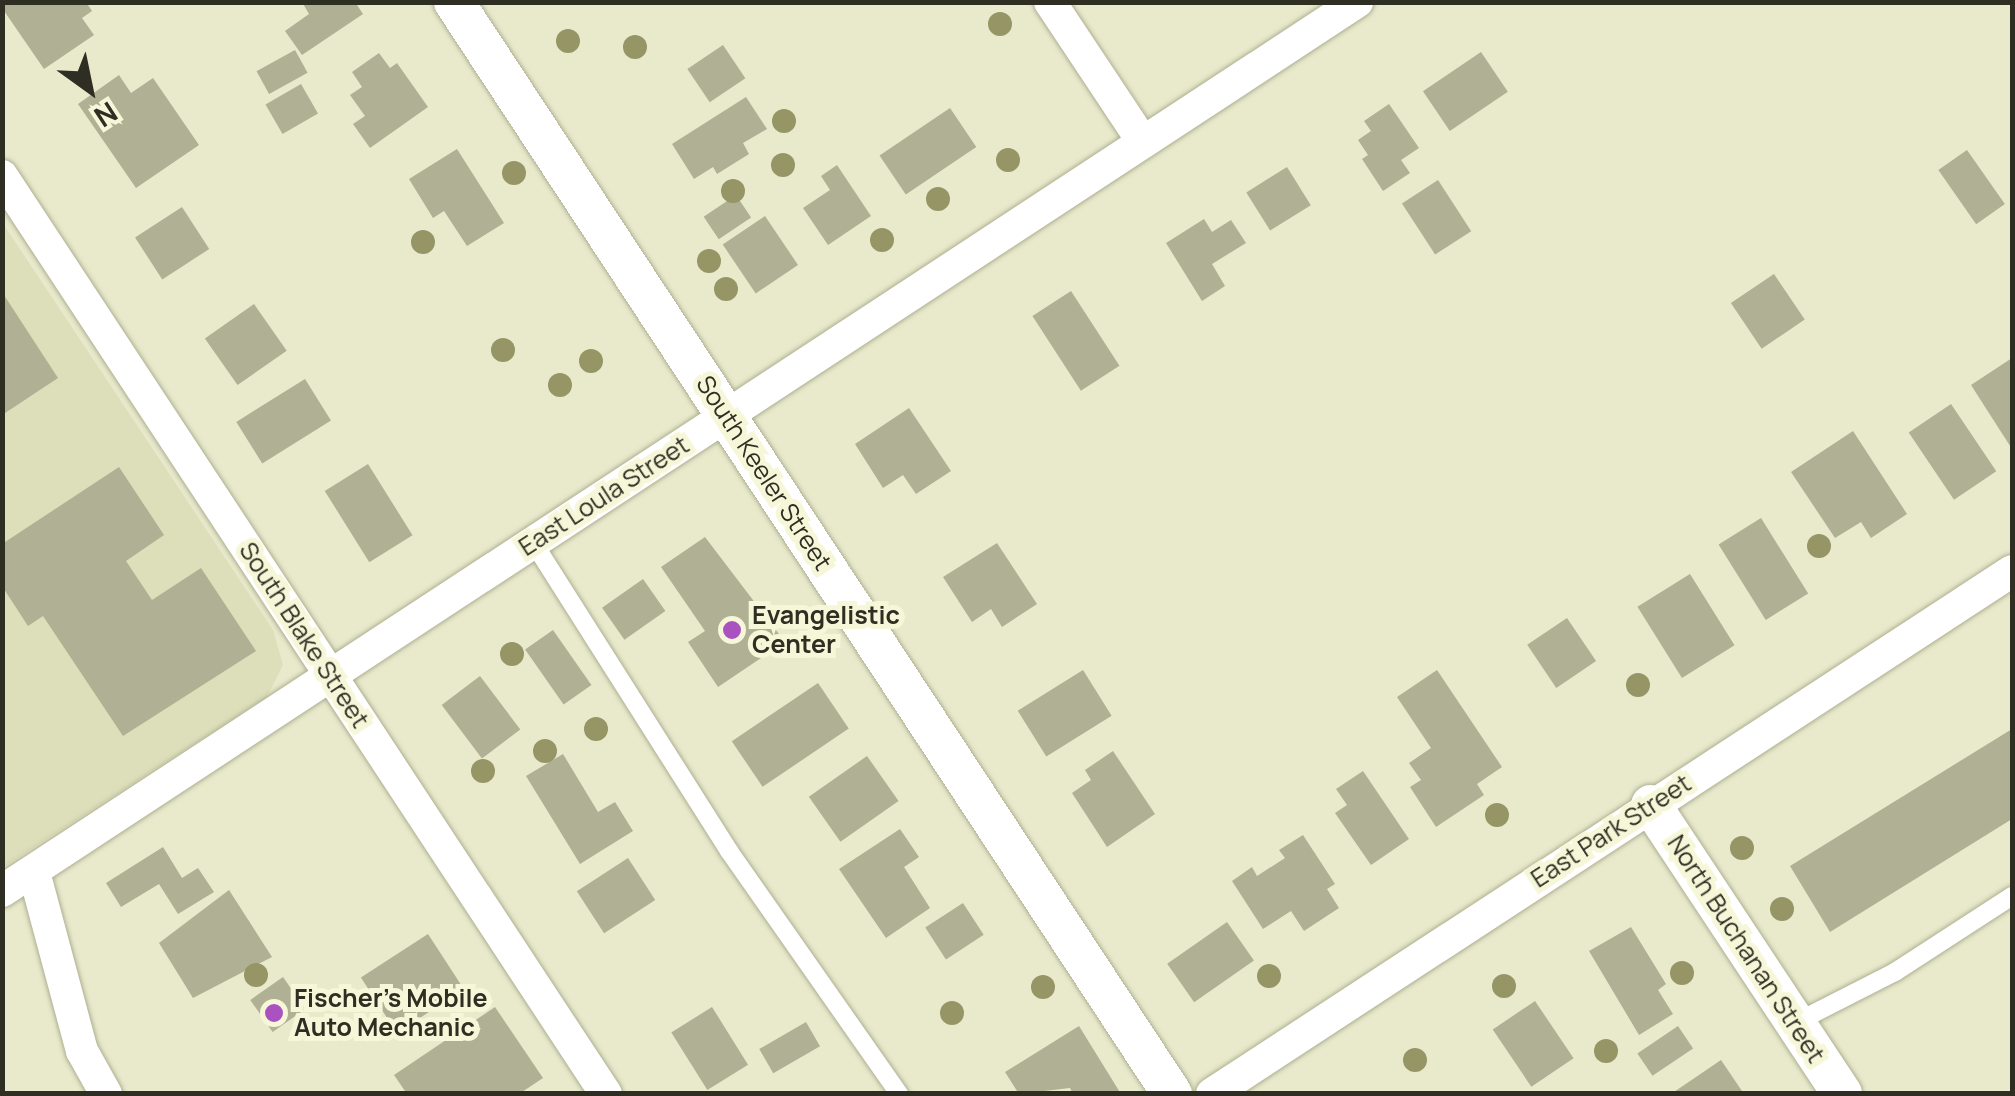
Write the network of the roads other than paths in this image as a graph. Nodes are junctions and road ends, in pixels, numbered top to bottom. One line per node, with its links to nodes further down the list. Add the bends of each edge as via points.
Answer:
1 (454, 2): 6 (street, South Keeler Street)
2 (1050, 2): 4 (street)
3 (1358, 2): 4 (street, East Loula Street)
4 (1143, 142): 6 (street, East Loula Street)
5 (2, 176): 9 (street, South Blake Street)
6 (726, 416): 7 (street, East Loula Street); 18 (street, South Keeler Street)
7 (533, 542): 9 (street, East Loula Street); 17 (lane, via 729,850)
8 (2012, 571): 10 (street, East Park Street)
9 (330, 675): 11 (street, East Loula Street); 16 (street, South Blake Street)
10 (1651, 805): 14 (street, North Buchanan Street); 19 (street, East Park Street)
11 (34, 872): 12 (street, East Loula Street); 15 (street, via 82,1051)
12 (2, 891)
13 (2012, 896): 14 (lane, via 1894,972)
14 (1795, 1023): 20 (street, North Buchanan Street)
15 (106, 1094)
16 (606, 1094)
17 (899, 1094)
18 (1172, 1094)
19 (1212, 1094)
20 (1842, 1094)

